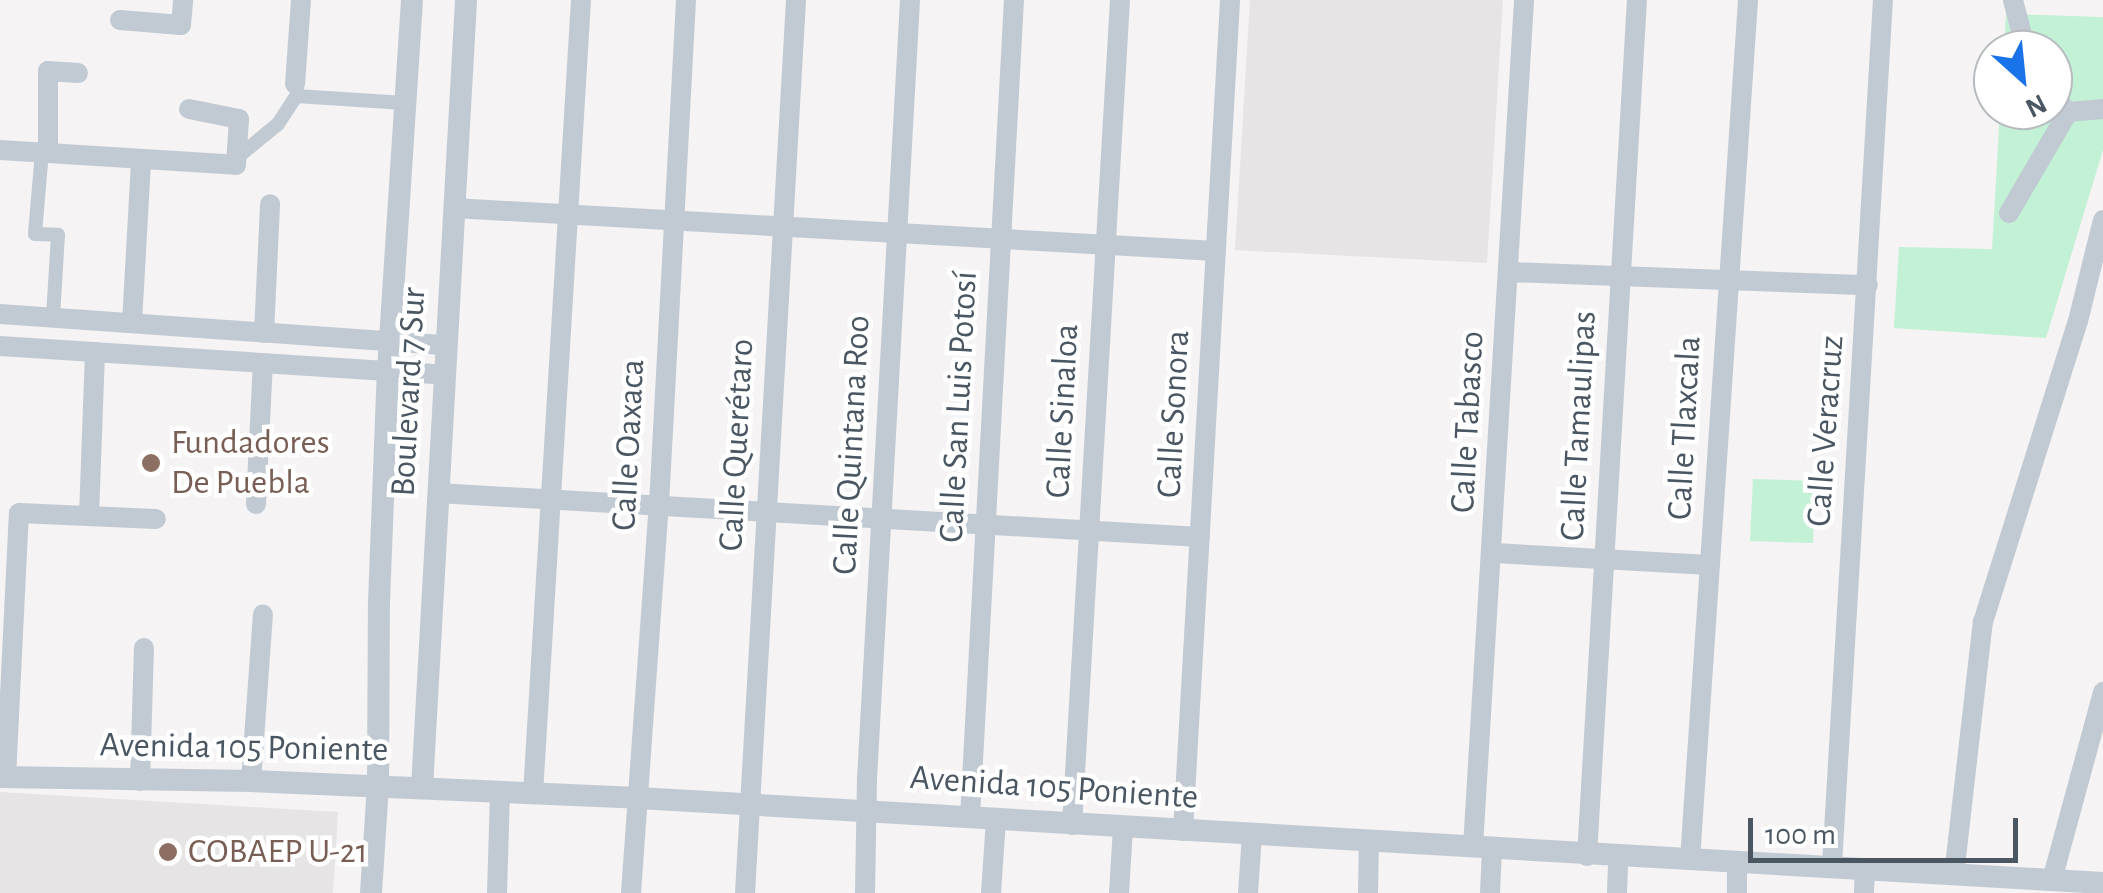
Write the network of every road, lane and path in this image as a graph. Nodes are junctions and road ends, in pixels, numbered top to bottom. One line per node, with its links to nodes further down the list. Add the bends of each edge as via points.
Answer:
1 (183, 0): 17 (street, via 181,25)
2 (301, 0): 20 (street)
3 (412, 0): 21 (street, Boulevard 7 Sur)
4 (466, 0): 31 (street, Boulevard 7 Sur)
5 (581, 0): 33 (street)
6 (686, 0): 34 (street, Calle Oaxaca)
7 (796, 0): 36 (street, Calle Querétaro)
8 (910, 0): 37 (street, Calle Quintana Roo)
9 (1014, 0): 38 (street, Calle San Luis Potosí)
10 (1120, 0): 39 (street, Calle Sinaloa)
11 (1230, 0): 40 (street, Calle Sonora)
12 (1524, 0): 41 (street, Calle Tabasco)
13 (1637, 0): 42 (street, Calle Tamaulipas)
14 (1748, 0): 43 (street, Calle Tlaxcala)
15 (1883, 0): 44 (street, Calle Veracruz)
16 (2013, 0): 18 (street)
17 (120, 20)
18 (2021, 30)
19 (78, 74): 27 (street, via 47,74)
20 (295, 84)
21 (405, 103): 29 (street, via 296,96 278,124); 51 (street, Boulevard 7 Sur)
22 (2073, 105): 24 (street)
23 (190, 109): 29 (street, via 239,119)
24 (2103, 109)
25 (2049, 130): 32 (street)
26 (0, 150): 27 (street)
27 (45, 152): 28 (street); 47 (street, via 35,234 58,235)
28 (141, 160): 29 (street); 48 (street)
29 (237, 160)
30 (270, 204): 50 (street)
31 (454, 208): 33 (street); 52 (street, Boulevard 7 Sur)
32 (2009, 213)
33 (568, 214): 34 (street); 60 (street)
34 (674, 220): 36 (street); 62 (street, Calle Oaxaca)
35 (2103, 220): 45 (street)
36 (783, 226): 37 (street); 63 (street, Calle Querétaro)
37 (897, 233): 38 (street); 65 (street, Calle Quintana Roo)
38 (1001, 241): 39 (street); 68 (street, Calle San Luis Potosí)
39 (1106, 244): 40 (street); 69 (street, Calle Sinaloa)
40 (1216, 251): 70 (street, Calle Sonora)
41 (1508, 272): 42 (street); 71 (street, Calle Tabasco)
42 (1620, 278): 43 (street); 72 (street, Calle Tamaulipas)
43 (1726, 282): 44 (street); 73 (street, Calle Tlaxcala)
44 (1868, 285): 99 (street, Calle Veracruz)
45 (2093, 300): 101 (street, via 1983,622)
46 (0, 314): 47 (street)
47 (53, 316): 48 (street)
48 (132, 323): 49 (street)
49 (202, 329): 50 (street); 55 (street)
50 (264, 333): 51 (street)
51 (390, 342): 52 (street); 57 (street, Boulevard 7 Sur)
52 (446, 345): 58 (street, Boulevard 7 Sur)
53 (0, 346): 54 (street)
54 (95, 352): 55 (street); 64 (street)
55 (200, 359): 56 (street)
56 (263, 363): 57 (street); 61 (street)
57 (388, 371): 58 (street); 80 (street, Boulevard 7 Sur)
58 (444, 375): 59 (street, Boulevard 7 Sur)
59 (438, 493): 60 (street); 81 (street, Boulevard 7 Sur)
60 (551, 499): 62 (street); 83 (street)
61 (256, 504)
62 (659, 506): 63 (street); 84 (street, Calle Oaxaca)
63 (766, 512): 65 (street); 85 (street, Calle Querétaro)
64 (89, 516): 66 (street); 67 (street)
65 (880, 518): 68 (street); 86 (street, Calle Quintana Roo)
66 (156, 520)
67 (12, 523): 77 (street)
68 (984, 527): 69 (street); 87 (street, Calle San Luis Potosí)
69 (1089, 530): 70 (street); 89 (street, Calle Sinaloa)
70 (1200, 537): 91 (street, Calle Sonora)
71 (1494, 553): 72 (street); 94 (street, Calle Tabasco)
72 (1604, 561): 73 (street); 95 (street, Calle Tamaulipas)
73 (1710, 565): 97 (street, Calle Tlaxcala)
74 (264, 614): 79 (street)
75 (144, 648): 78 (street)
76 (2103, 692): 102 (street)
77 (3, 777): 78 (street, Avenida 105 Poniente)
78 (140, 780): 79 (street, Avenida 105 Poniente)
79 (251, 781): 80 (street, Avenida 105 Poniente)
80 (378, 786): 81 (street, Avenida 105 Poniente); 105 (street, Boulevard 7 Sur)
81 (422, 788): 82 (street, Avenida 105 Poniente)
82 (500, 793): 83 (street, Avenida 105 Poniente); 106 (street)
83 (533, 794): 84 (street, Avenida 105 Poniente)
84 (638, 798): 85 (street, Avenida 105 Poniente); 107 (street, Calle Oaxaca)
85 (748, 807): 86 (street, Avenida 105 Poniente); 108 (street, Calle Querétaro)
86 (866, 812): 87 (street, Avenida 105 Poniente); 109 (street, Calle Quintana Roo)
87 (970, 817): 88 (street, Avenida 105 Poniente)
88 (996, 820): 89 (street, Avenida 105 Poniente); 110 (street)
89 (1072, 825): 90 (street, Avenida 105 Poniente)
90 (1123, 828): 91 (street, Avenida 105 Poniente); 111 (street)
91 (1183, 831): 92 (street, Avenida 105 Poniente)
92 (1252, 835): 93 (street, Avenida 105 Poniente); 112 (street)
93 (1369, 842): 94 (street, Avenida 105 Poniente); 113 (street)
94 (1483, 848): 95 (street, Avenida 105 Poniente); 114 (street)
95 (1586, 856): 96 (street, Avenida 105 Poniente)
96 (1618, 856): 97 (street, Avenida 105 Poniente); 115 (street)
97 (1690, 860): 98 (street, Avenida 105 Poniente)
98 (1737, 862): 99 (street, Avenida 105 Poniente); 116 (street)
99 (1832, 865): 100 (street, Avenida 105 Poniente)
100 (1865, 868): 101 (street, Avenida 105 Poniente); 117 (street)
101 (1954, 874): 104 (street, Avenida 105 Poniente)
102 (2052, 880): 103 (street, Avenida 105 Poniente); 104 (street, Avenida 105 Poniente)
103 (2103, 883)
104 (1993, 885)
105 (371, 893)
106 (497, 893)
107 (631, 893)
108 (746, 893)
109 (866, 893)
110 (991, 893)
111 (1119, 893)
112 (1248, 893)
113 (1368, 893)
114 (1490, 893)
115 (1617, 893)
116 (1736, 893)
117 (1864, 893)

